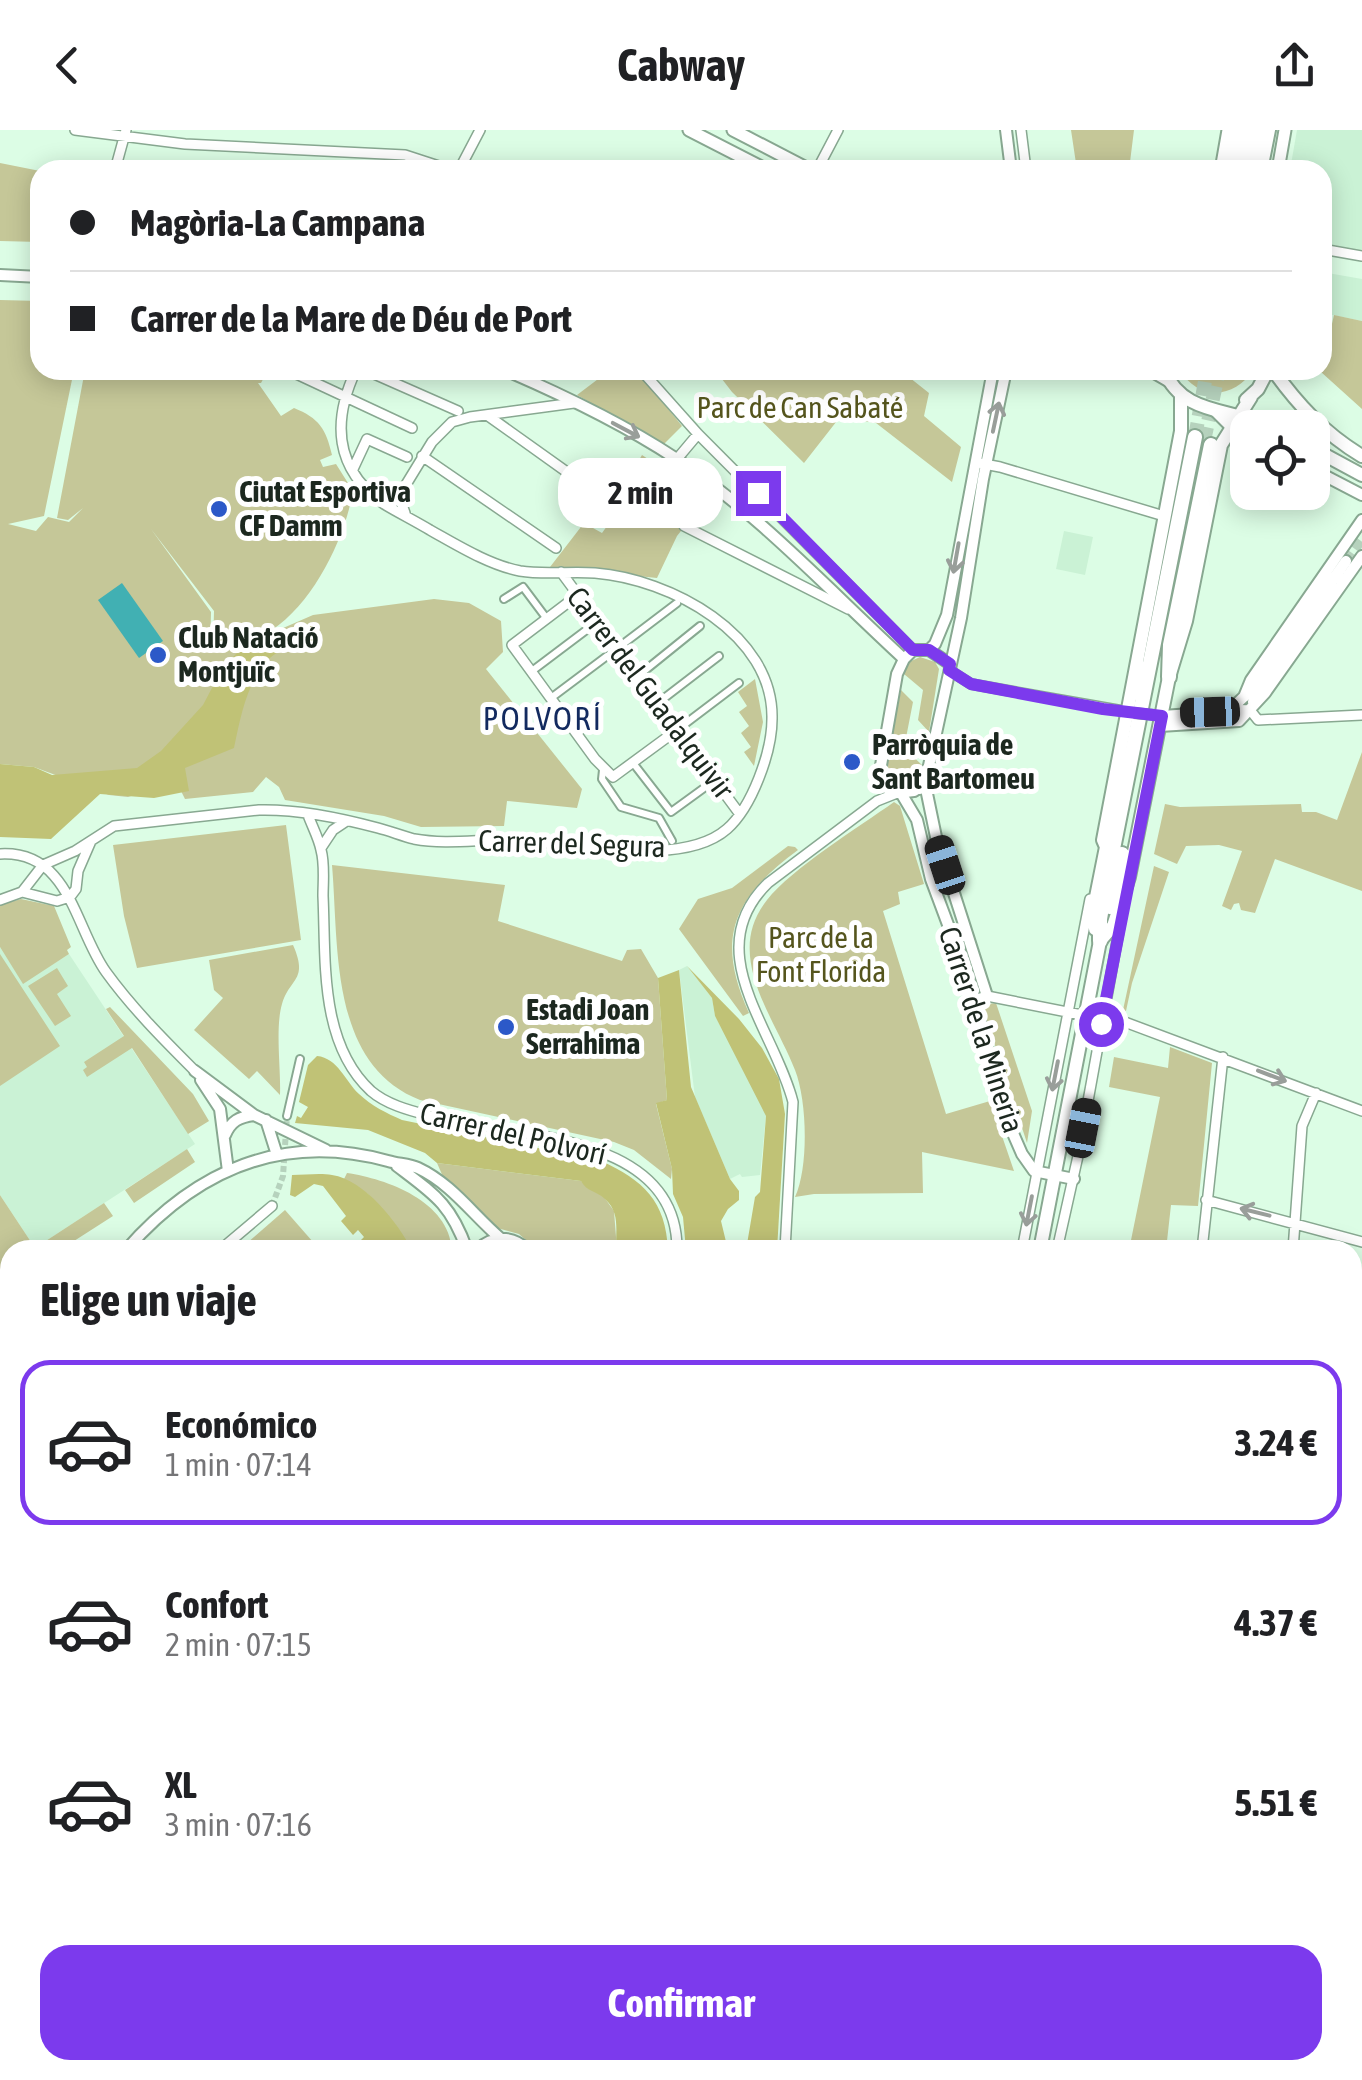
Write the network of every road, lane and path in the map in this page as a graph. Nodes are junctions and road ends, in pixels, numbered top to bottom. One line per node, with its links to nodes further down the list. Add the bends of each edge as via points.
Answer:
1 (75, 130): 13 (street)
2 (480, 130): 16 (street)
3 (689, 130): 17 (main road)
4 (732, 130): 18 (main road)
5 (838, 130): 19 (street)
6 (1006, 130): 20 (street)
7 (1020, 130): 21 (street)
8 (1228, 130): 22 (main road)
9 (1240, 130): 23 (highway)
10 (1254, 130): 24 (highway)
11 (1268, 130): 25 (highway)
12 (1286, 130): 26 (main road)
13 (125, 134): 14 (street); 15 (street)
14 (118, 160)
15 (422, 160)
16 (461, 160)
17 (748, 160)
18 (794, 160)
19 (820, 160)
20 (1010, 160)
21 (1024, 160)
22 (1222, 160)
23 (1234, 160)
24 (1248, 160)
25 (1262, 160)
26 (1280, 160)
27 (1332, 250): 28 (street)
28 (1362, 256)
29 (0, 275): 30 (street)
30 (30, 277)
31 (308, 380): 43 (street)
32 (351, 380): 43 (street)
33 (388, 380): 46 (street)
34 (526, 380): 44 (street)
35 (650, 380): 52 (street)
36 (991, 380): 59 (street)
37 (1004, 380): 60 (street, one-way to 37)
38 (1169, 380): 41 (main road)
39 (1264, 380): 42 (main road)
40 (1279, 380): 54 (main road, via 1304,411)
41 (1181, 396): 47 (main road); 69 (main road)
42 (1251, 397): 45 (main road); 47 (main road)
43 (343, 398): 50 (street); 61 (street, via 343,448)
44 (574, 403): 48 (street); 58 (street, one-way to 58)
45 (1242, 410)
46 (458, 411)
47 (1216, 412): 49 (main road)
48 (488, 415): 55 (street, via 445,426); 67 (street)
49 (1230, 419)
50 (412, 428)
51 (1230, 429): 91 (main road)
52 (698, 434): 58 (street); 85 (street)
53 (1199, 439): 91 (highway); 96 (highway); 130 (highway)
54 (1359, 453)
55 (422, 456): 65 (street); 72 (street)
56 (407, 457): 61 (street, via 366,439)
57 (1330, 458): 62 (main road)
58 (676, 459): 79 (street, via 767,531)
59 (974, 462): 60 (street); 84 (street, one-way to 84, via 947,615)
60 (987, 464): 69 (street); 88 (street)
61 (353, 469): 66 (street, Carrer del Segura)
62 (1362, 475)
63 (1330, 478): 64 (street)
64 (1362, 494)
65 (398, 496): 66 (street); 68 (street)
66 (378, 498): 68 (street, Carrer del Segura)
67 (606, 500)
68 (406, 515): 75 (street, Carrer del Segura, via 500,564)
69 (1164, 516): 96 (main road)
70 (1362, 520): 97 (street)
71 (684, 526): 79 (street)
72 (556, 548)
73 (1362, 556): 102 (street)
74 (1346, 561): 93 (street)
75 (561, 572): 76 (street, Carrer del Guadalquivir); 113 (street, Carrer del Segura, via 626,579 674,596 711,615 756,660 770,691 772,724 764,766)
76 (578, 596): 80 (street); 105 (street, Carrer del Guadalquivir)
77 (504, 599): 80 (street, via 523,587)
78 (677, 603): 83 (street)
79 (854, 613): 85 (street)
80 (547, 619): 89 (street, via 512,645)
81 (700, 626): 90 (street)
82 (589, 628): 89 (street)
83 (622, 644)
84 (929, 650): 85 (street); 88 (street)
85 (909, 655): 109 (street, via 897,674 880,771)
86 (607, 656): 98 (street)
87 (719, 656): 99 (street)
88 (950, 667): 94 (street); 95 (street)
89 (532, 671): 98 (street)
90 (643, 672)
91 (1168, 677): 104 (main road)
92 (739, 683): 105 (street)
93 (1260, 683): 97 (street); 102 (street)
94 (971, 684): 95 (street); 101 (street)
95 (944, 690): 110 (street)
96 (1133, 693): 101 (main road)
97 (1244, 696): 100 (street)
98 (551, 698): 107 (street)
99 (663, 698)
100 (1232, 709): 102 (street); 104 (street)
101 (1132, 712): 104 (street, bridge); 116 (main road)
102 (1247, 713): 103 (street, via 1258,720); 104 (street, via 1235,722)
103 (1362, 715)
104 (1159, 719): 125 (main road)
105 (677, 730): 106 (street); 108 (street, Carrer del Guadalquivir)
106 (633, 762): 107 (street, via 613,777); 108 (street, via 671,812)
107 (603, 770): 118 (street, via 620,806 659,818)
108 (715, 780): 113 (street, Carrer del Guadalquivir)
109 (884, 781): 111 (street); 112 (street)
110 (925, 784): 111 (street); 131 (street, Carrer de la Mineria)
111 (899, 793): 112 (street); 132 (street, Carrer de la Mineria, via 916,820)
112 (880, 800): 162 (street, via 768,883 742,922 740,972 793,1102)
113 (739, 813): 115 (street, Carrer del Segura, via 714,838 639,851 515,840 427,841)
114 (308, 815): 115 (street, Carrer del Segura); 117 (street, Carrer del Segura, via 279,809 136,822 114,826); 119 (street, Carrer del Polvorí)
115 (345, 822): 119 (street)
116 (1103, 840): 130 (main road, via 1093,925); 133 (street)
117 (92, 841): 121 (street, Carrer del Segura); 123 (street)
118 (672, 841)
119 (322, 848): 161 (street, Carrer del Polvorí, via 333,1020 353,1070 373,1093 400,1108 583,1146 627,1162 649,1178 670,1208)
120 (0, 854): 122 (street)
121 (64, 857): 122 (street, Carrer del Segura); 123 (street)
122 (43, 865): 124 (street); 128 (street)
123 (78, 871): 128 (street)
124 (37, 876): 126 (street); 127 (street)
125 (1129, 877): 130 (main road, via 1113,926); 135 (street)
126 (22, 892): 127 (street); 129 (street)
127 (46, 896): 128 (street)
128 (70, 897): 138 (street, via 105,971)
129 (0, 900)
130 (1100, 941): 134 (main road)
131 (986, 996): 132 (street); 133 (street)
132 (973, 1000): 149 (street, Carrer de la Mineria, via 1008,1122)
133 (1066, 1013): 134 (street); 149 (street, one-way to 149)
134 (1085, 1016): 135 (street); 150 (main road)
135 (1102, 1020): 136 (street, via 1114,1018); 151 (street)
136 (1223, 1057): 139 (street, one-way to 139); 152 (street)
137 (300, 1059): 142 (street)
138 (195, 1071): 141 (street); 144 (street, via 220,1109)
139 (1316, 1092): 140 (street); 154 (street, via 1302,1126)
140 (1362, 1111)
141 (254, 1115): 143 (street); 144 (street, via 237,1119)
142 (287, 1116)
143 (266, 1120): 145 (street); 146 (street)
144 (225, 1136): 148 (street)
145 (326, 1150): 146 (street); 147 (street)
146 (277, 1155): 148 (street)
147 (392, 1162): 155 (street, via 435,1178); 158 (street, via 444,1203)
148 (228, 1171): 156 (street, via 190,1190)
149 (1037, 1172): 150 (street); 163 (street, one-way to 163)
150 (1054, 1176): 151 (street); 164 (main road)
151 (1074, 1179): 165 (street)
152 (1211, 1201): 154 (street, one-way to 152); 166 (street)
153 (272, 1206): 157 (street)
154 (1296, 1222): 167 (street); 168 (street)
155 (500, 1238): 159 (street); 160 (street)
156 (136, 1240)
157 (232, 1240)
158 (463, 1240)
159 (496, 1240)
160 (507, 1240)
161 (676, 1240)
162 (786, 1240)
163 (1024, 1240)
164 (1042, 1240)
165 (1060, 1240)
166 (1204, 1240)
167 (1294, 1240)
168 (1355, 1240)

